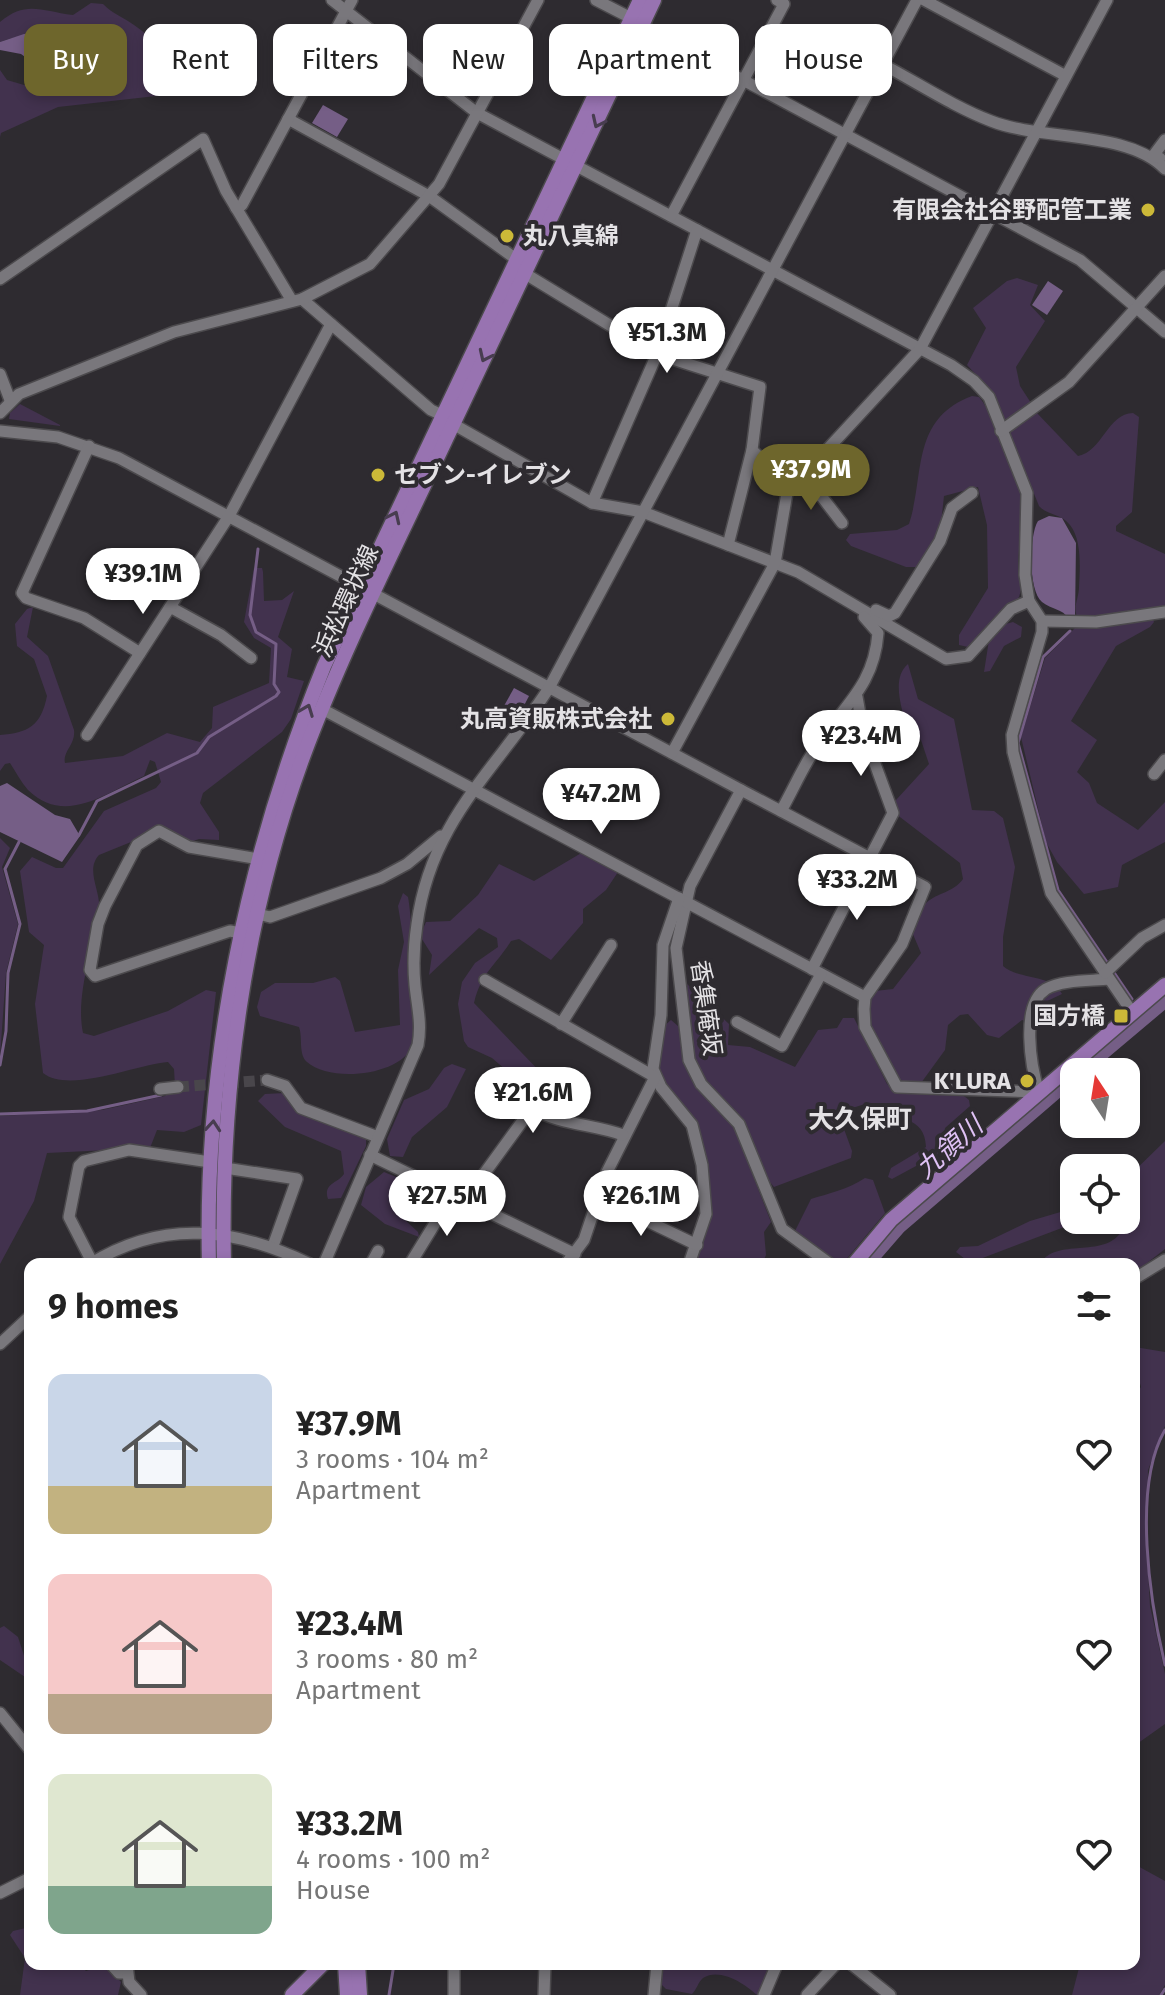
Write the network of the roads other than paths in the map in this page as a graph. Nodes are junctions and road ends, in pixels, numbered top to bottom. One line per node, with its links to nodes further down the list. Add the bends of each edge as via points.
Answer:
1 (332, 0): 10 (street)
2 (538, 0): 17 (street)
3 (596, 0): 11 (street)
4 (640, 0): 11 (main road, 浜松環状線)
5 (654, 0): 11 (main road, 浜松環状線)
6 (777, 0): 15 (street, via 784,4)
7 (917, 0): 12 (street)
8 (924, 0): 14 (street)
9 (1107, 0): 14 (street)
10 (349, 6): 17 (street); 18 (street)
11 (637, 22): 15 (street); 23 (main road, 浜松環状線); 24 (main road, 浜松環状線, one-way to 24)
12 (892, 46)
13 (892, 69): 20 (street, via 988,120)
14 (1066, 76): 20 (street)
15 (744, 79): 19 (street); 29 (street)
16 (865, 96): 19 (street)
17 (477, 113): 23 (street); 26 (street)
18 (288, 119): 26 (street); 27 (street)
19 (845, 134): 28 (street); 32 (street)
20 (1036, 134): 22 (street, via 1095,141); 28 (street)
21 (1165, 140): 22 (street)
22 (1159, 158): 25 (street)
23 (564, 159): 24 (street); 31 (main road, 浜松環状線)
24 (578, 166): 29 (street); 33 (main road, 浜松環状線)
25 (1165, 169)
26 (429, 196): 31 (street); 36 (street, via 370,264)
27 (236, 208): 35 (street, via 203,139); 36 (street)
28 (993, 213): 37 (street, via 1080,260); 40 (street)
29 (671, 216): 30 (street)
30 (697, 230): 32 (street); 41 (street)
31 (516, 259): 46 (main road, 浜松環状線)
32 (772, 270): 40 (street); 42 (street)
33 (524, 273): 41 (street); 46 (main road, 浜松環状線, one-way to 46)
34 (1165, 276): 37 (street)
35 (0, 279)
36 (297, 300): 38 (street); 44 (street, via 174,332)
37 (1137, 307): 39 (street); 48 (street, via 1069,382)
38 (331, 324): 46 (street); 55 (street)
39 (1165, 332)
40 (920, 349): 48 (street, via 982,388); 51 (street)
41 (657, 354): 42 (street); 53 (street)
42 (717, 373): 50 (street, via 760,387); 54 (street)
43 (0, 374): 44 (street)
44 (10, 400): 45 (street)
45 (0, 413)
46 (448, 419): 53 (street); 59 (main road, 浜松環状線)
47 (0, 431): 49 (street, via 42,434)
48 (1001, 431): 60 (street, via 1027,493 1024,566)
49 (89, 446): 55 (street); 65 (street, via 22,593 84,618)
50 (752, 450): 51 (street); 57 (street)
51 (794, 486): 56 (street, via 822,497); 58 (street, via 787,493)
52 (972, 493): 62 (street, via 952,508 940,541 895,613 889,616 870,606)
53 (592, 503): 54 (street)
54 (643, 512): 57 (street); 67 (street)
55 (229, 516): 59 (street); 61 (street)
56 (842, 523)
57 (728, 545): 58 (street)
58 (775, 563): 62 (street); 71 (street)
59 (367, 590): 67 (street); 69 (main road, 浜松環状線); 78 (main road, 浜松環状線, one-way to 59, via 304,716)
60 (1029, 601): 62 (street, via 1011,609 968,656 953,660); 64 (street)
61 (170, 607): 65 (street); 66 (street)
62 (864, 611): 68 (street, via 877,638)
63 (1165, 612): 64 (street, via 1102,621)
64 (1042, 621): 86 (street, via 1011,743 1051,893)
65 (140, 653): 70 (street)
66 (251, 658)
67 (549, 688): 71 (street); 74 (street)
68 (857, 697): 76 (street, via 815,749); 79 (street, via 863,731 892,804 891,821)
69 (322, 709): 74 (street); 81 (main road, 浜松環状線, via 288,801)
70 (87, 735)
71 (672, 753): 75 (street)
72 (1165, 760): 73 (street)
73 (1154, 774)
74 (473, 788): 77 (street); 80 (street)
75 (741, 790): 76 (street); 80 (street)
76 (781, 811): 79 (street)
77 (444, 834): 81 (street, via 381,878 270,917); 99 (street, via 416,927 418,1045)
78 (259, 859): 83 (main road, 浜松環状線); 83 (street, via 189,847 159,831 137,845 98,924 90,970 95,976 230,931)
79 (871, 859): 85 (street); 89 (street, via 925,887 902,944)
80 (683, 900): 85 (street); 93 (street, via 663,945); 121 (street, 香集庵坂, via 676,963 692,1069 739,1124 782,1229)
81 (258, 914): 102 (main road, 浜松環状線, via 236,1034)
82 (1165, 925): 86 (street, via 1142,938)
83 (241, 933): 101 (main road, 浜松環状線, one-way to 83)
84 (611, 945): 92 (street)
85 (817, 971): 89 (street); 91 (street, via 782,1046)
86 (1109, 972): 90 (street); 97 (street, via 1051,987 1033,1003 1031,1052)
87 (485, 980): 92 (street)
88 (1165, 985): 90 (main road)
89 (865, 997): 97 (street, via 865,1027 897,1087)
90 (1132, 1012): 97 (main road)
91 (737, 1022)
92 (561, 1024): 93 (street)
93 (655, 1077): 98 (street); 107 (street, via 695,1134 707,1204)
94 (267, 1080): 99 (street, via 285,1086 301,1108)
95 (178, 1087): 96 (street)
96 (160, 1089)
97 (1039, 1092): 122 (main road, via 883,1228)
98 (623, 1135): 104 (street); 105 (street, via 546,1117 532,1108)
99 (378, 1137): 100 (street)
100 (370, 1155): 103 (street); 116 (street)
101 (210, 1162): 106 (main road, 浜松環状線); 111 (street, via 135,1150 84,1161 69,1217)
102 (225, 1168): 106 (main road, 浜松環状線); 108 (street, via 297,1179)
103 (453, 1194): 105 (street); 118 (street)
104 (599, 1198): 107 (street); 110 (street)
105 (465, 1200): 110 (street)
106 (216, 1232): 108 (street); 112 (street, via 152,1238); 113 (main road, 浜松環状線); 114 (main road, 浜松環状線)
107 (697, 1245): 120 (street)
108 (273, 1246): 115 (street)
109 (378, 1251): 117 (street)
110 (575, 1254): 119 (street)
111 (89, 1258)
112 (103, 1258)
113 (210, 1258)
114 (222, 1258)
115 (298, 1258)
116 (327, 1258)
117 (374, 1258)
118 (414, 1258)
119 (571, 1258)
120 (692, 1258)
121 (822, 1258)
122 (859, 1258)
123 (1165, 1260): 124 (street)
124 (1140, 1275)
125 (24, 1322): 126 (street)
126 (0, 1344)
127 (0, 1713): 128 (street)
128 (24, 1743)
129 (24, 1881): 130 (street)
130 (0, 1893)
131 (317, 1970): 143 (main road)
132 (345, 1970): 144 (main road)
133 (358, 1970): 145 (main road)
134 (454, 1970): 146 (street)
135 (545, 1970): 147 (street)
136 (656, 1970): 148 (street)
137 (774, 1970): 149 (street)
138 (830, 1970): 150 (street)
139 (859, 1970): 151 (street)
140 (128, 1973): 141 (street); 142 (street)
141 (121, 1995)
142 (141, 1995)
143 (292, 1995)
144 (347, 1995)
145 (360, 1995)
146 (454, 1995)
147 (544, 1995)
148 (654, 1995)
149 (764, 1995)
150 (807, 1995)
151 (890, 1995)

